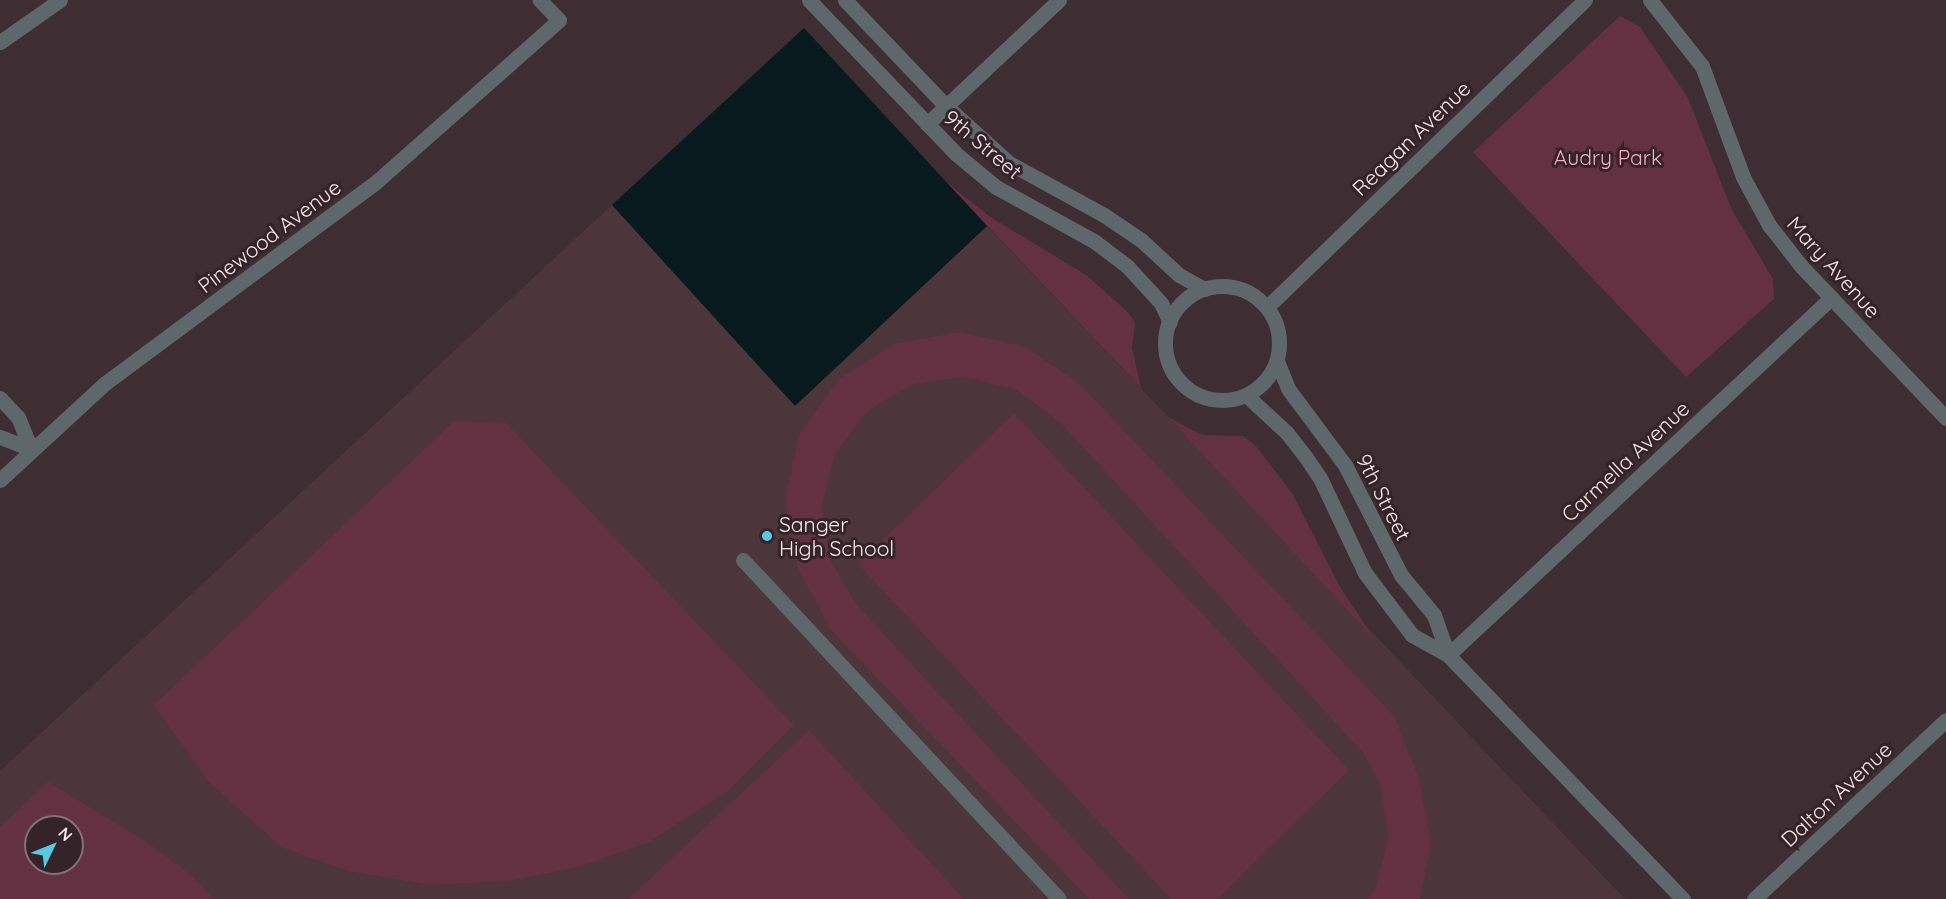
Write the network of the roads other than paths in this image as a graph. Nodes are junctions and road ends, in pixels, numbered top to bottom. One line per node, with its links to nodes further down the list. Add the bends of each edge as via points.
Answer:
1 (60, 0): 8 (street)
2 (540, 0): 20 (street, Pinewood Avenue, via 559,20 376,182 104,384)
3 (809, 0): 10 (street, 9th Street)
4 (845, 0): 9 (street, 9th Street)
5 (1059, 0): 9 (street)
6 (1585, 0): 13 (street, Reagan Avenue)
7 (1650, 0): 12 (street, Mary Avenue, via 1702,66 1743,177 1769,225)
8 (0, 42)
9 (946, 106): 10 (street); 11 (street, 9th Street, via 1010,163 1104,215 1141,240 1179,275)
10 (927, 124): 14 (street, 9th Street, via 996,187 1094,241 1127,266 1161,303)
11 (1204, 289): 13 (street, via 1242,289); 14 (street, via 1183,301)
12 (1831, 298): 18 (street, Mary Avenue); 23 (street, Carmella Avenue)
13 (1267, 307): 15 (street, via 1279,333)
14 (1170, 322): 16 (street, via 1166,350 1180,382 1211,399)
15 (1277, 361): 16 (street, via 1261,386); 23 (street, 9th Street, via 1288,390 1345,465 1401,575 1434,615)
16 (1246, 395): 23 (street, 9th Street, via 1287,433 1321,480 1365,573 1387,605 1412,635)
17 (0, 398): 20 (street, via 18,417)
18 (1946, 418)
19 (0, 437): 20 (street)
20 (31, 449): 21 (street, Pinewood Avenue)
21 (0, 480)
22 (743, 560): 25 (street)
23 (1448, 655): 26 (street, 9th Street)
24 (1946, 720): 27 (street, Dalton Avenue)
25 (1059, 899)
26 (1683, 899)
27 (1754, 899)

